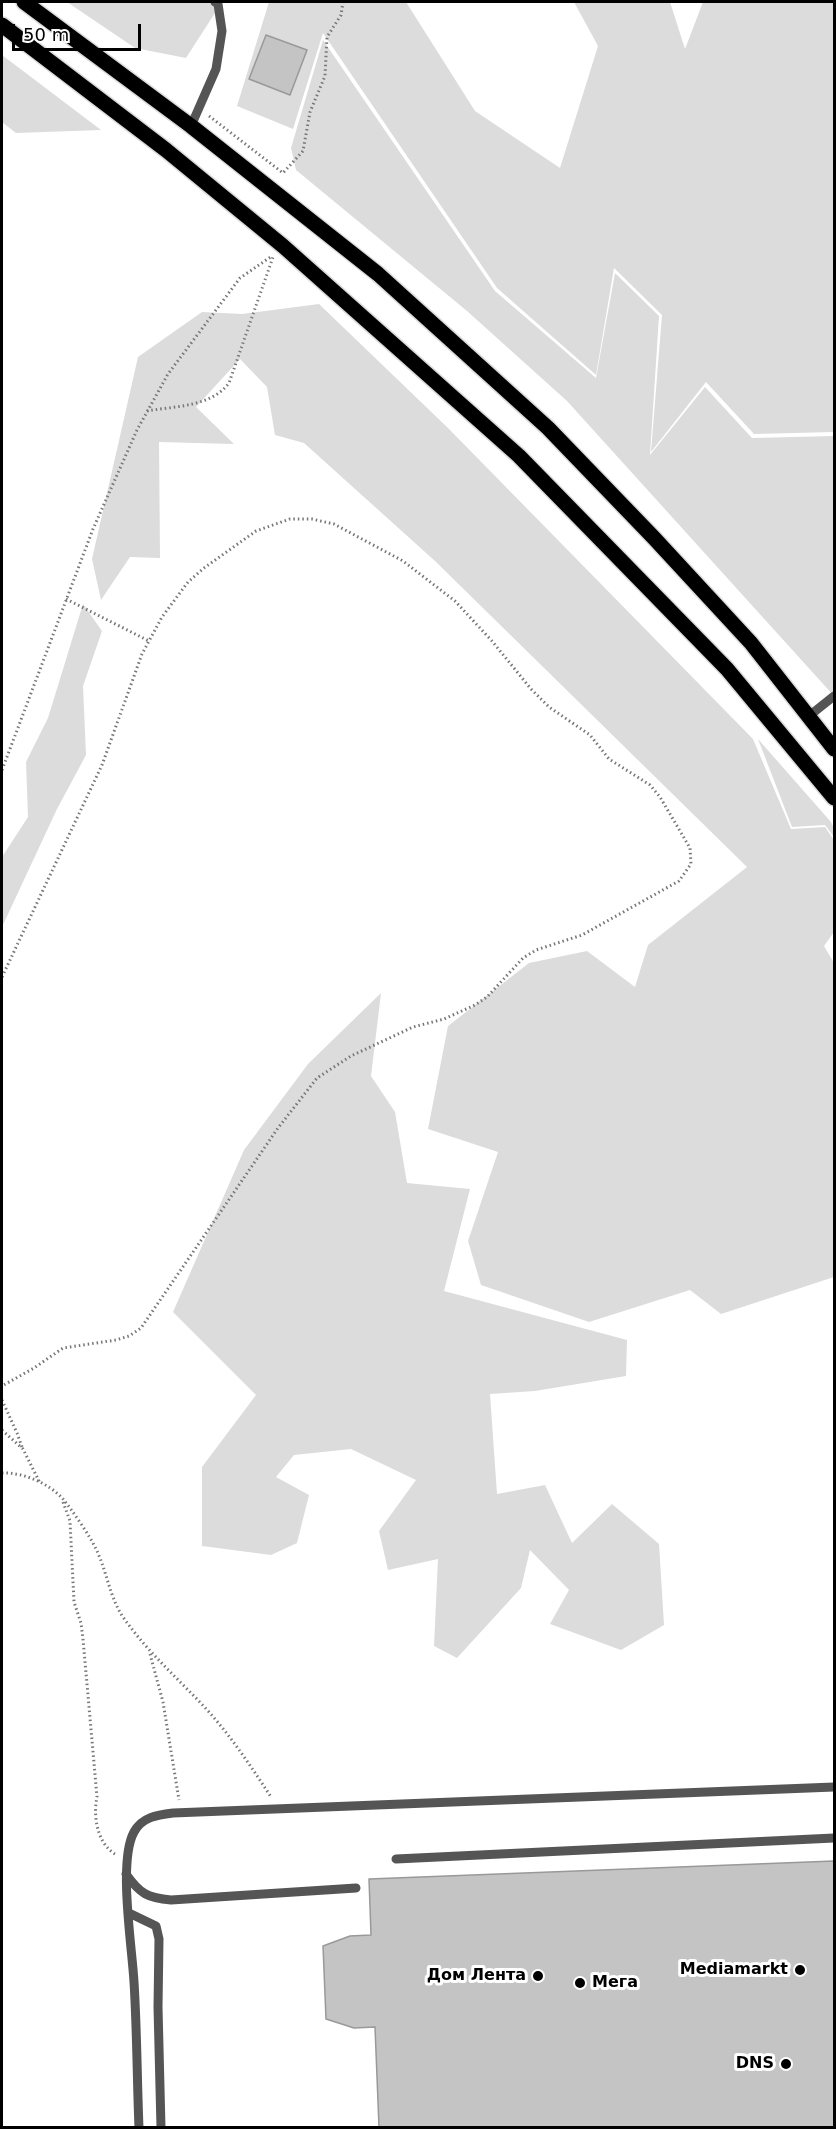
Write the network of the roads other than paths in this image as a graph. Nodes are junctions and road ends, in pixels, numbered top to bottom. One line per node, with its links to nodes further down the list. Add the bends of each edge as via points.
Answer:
1 (24, 2): 4 (main road)
2 (215, 2): 4 (lane, via 222,31 216,69)
3 (2, 25): 8 (main road, via 166,150 528,464 726,669)
4 (191, 126): 6 (main road, via 378,274 548,428 752,643)
5 (834, 696): 6 (lane)
6 (809, 716): 7 (main road)
7 (834, 748)
8 (834, 798)
9 (834, 1787): 12 (lane, via 151,1816 134,1831)
10 (834, 1838): 11 (lane)
11 (396, 1859)
12 (126, 1874): 13 (lane, via 136,1888 152,1898 171,1900); 14 (lane)
13 (356, 1888)
14 (129, 1913): 15 (lane); 16 (lane, via 156,1926 159,1939)
15 (139, 2127)
16 (161, 2127)

